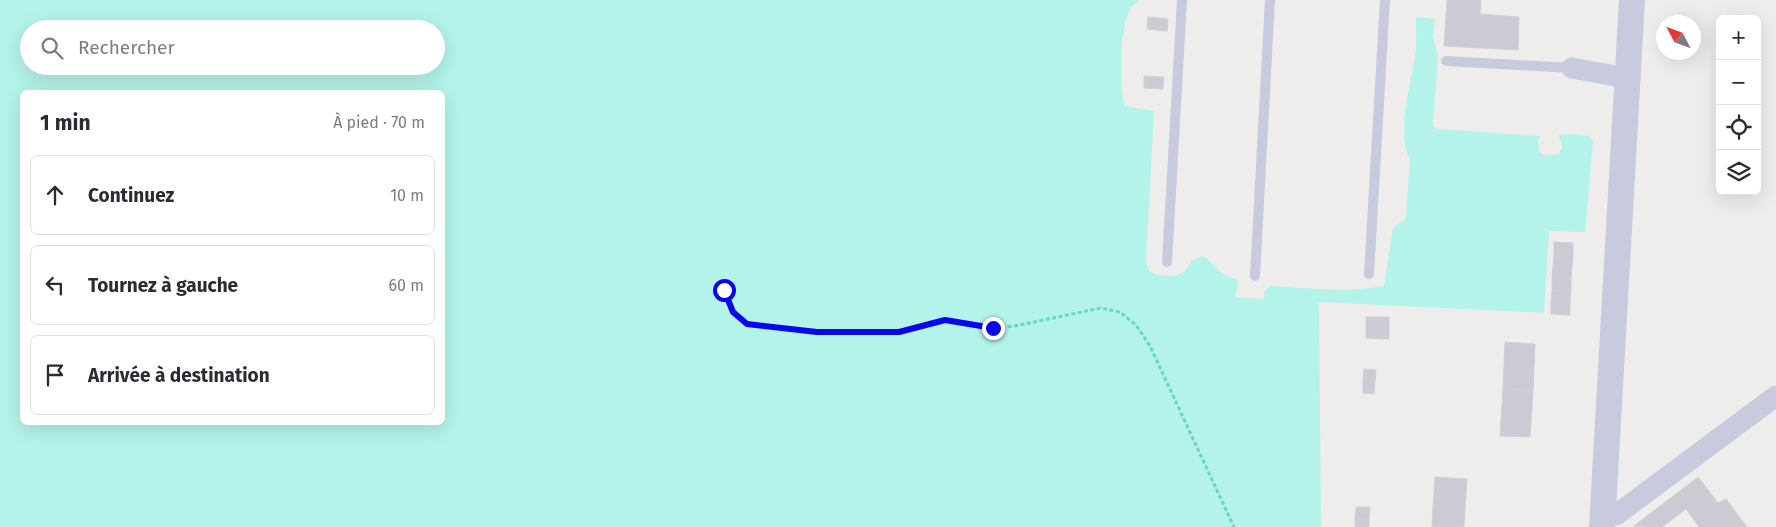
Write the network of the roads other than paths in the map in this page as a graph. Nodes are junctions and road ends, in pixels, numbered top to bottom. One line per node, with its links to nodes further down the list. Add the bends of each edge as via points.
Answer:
1 (1182, 0): 8 (lane)
2 (1270, 0): 10 (lane)
3 (1385, 0): 9 (lane)
4 (1632, 0): 7 (street)
5 (1446, 62): 6 (lane)
6 (1572, 68): 7 (street)
7 (1627, 78): 12 (street)
8 (1167, 262)
9 (1369, 274)
10 (1255, 276)
11 (1776, 396): 12 (street, via 1616,515)
12 (1602, 522)

